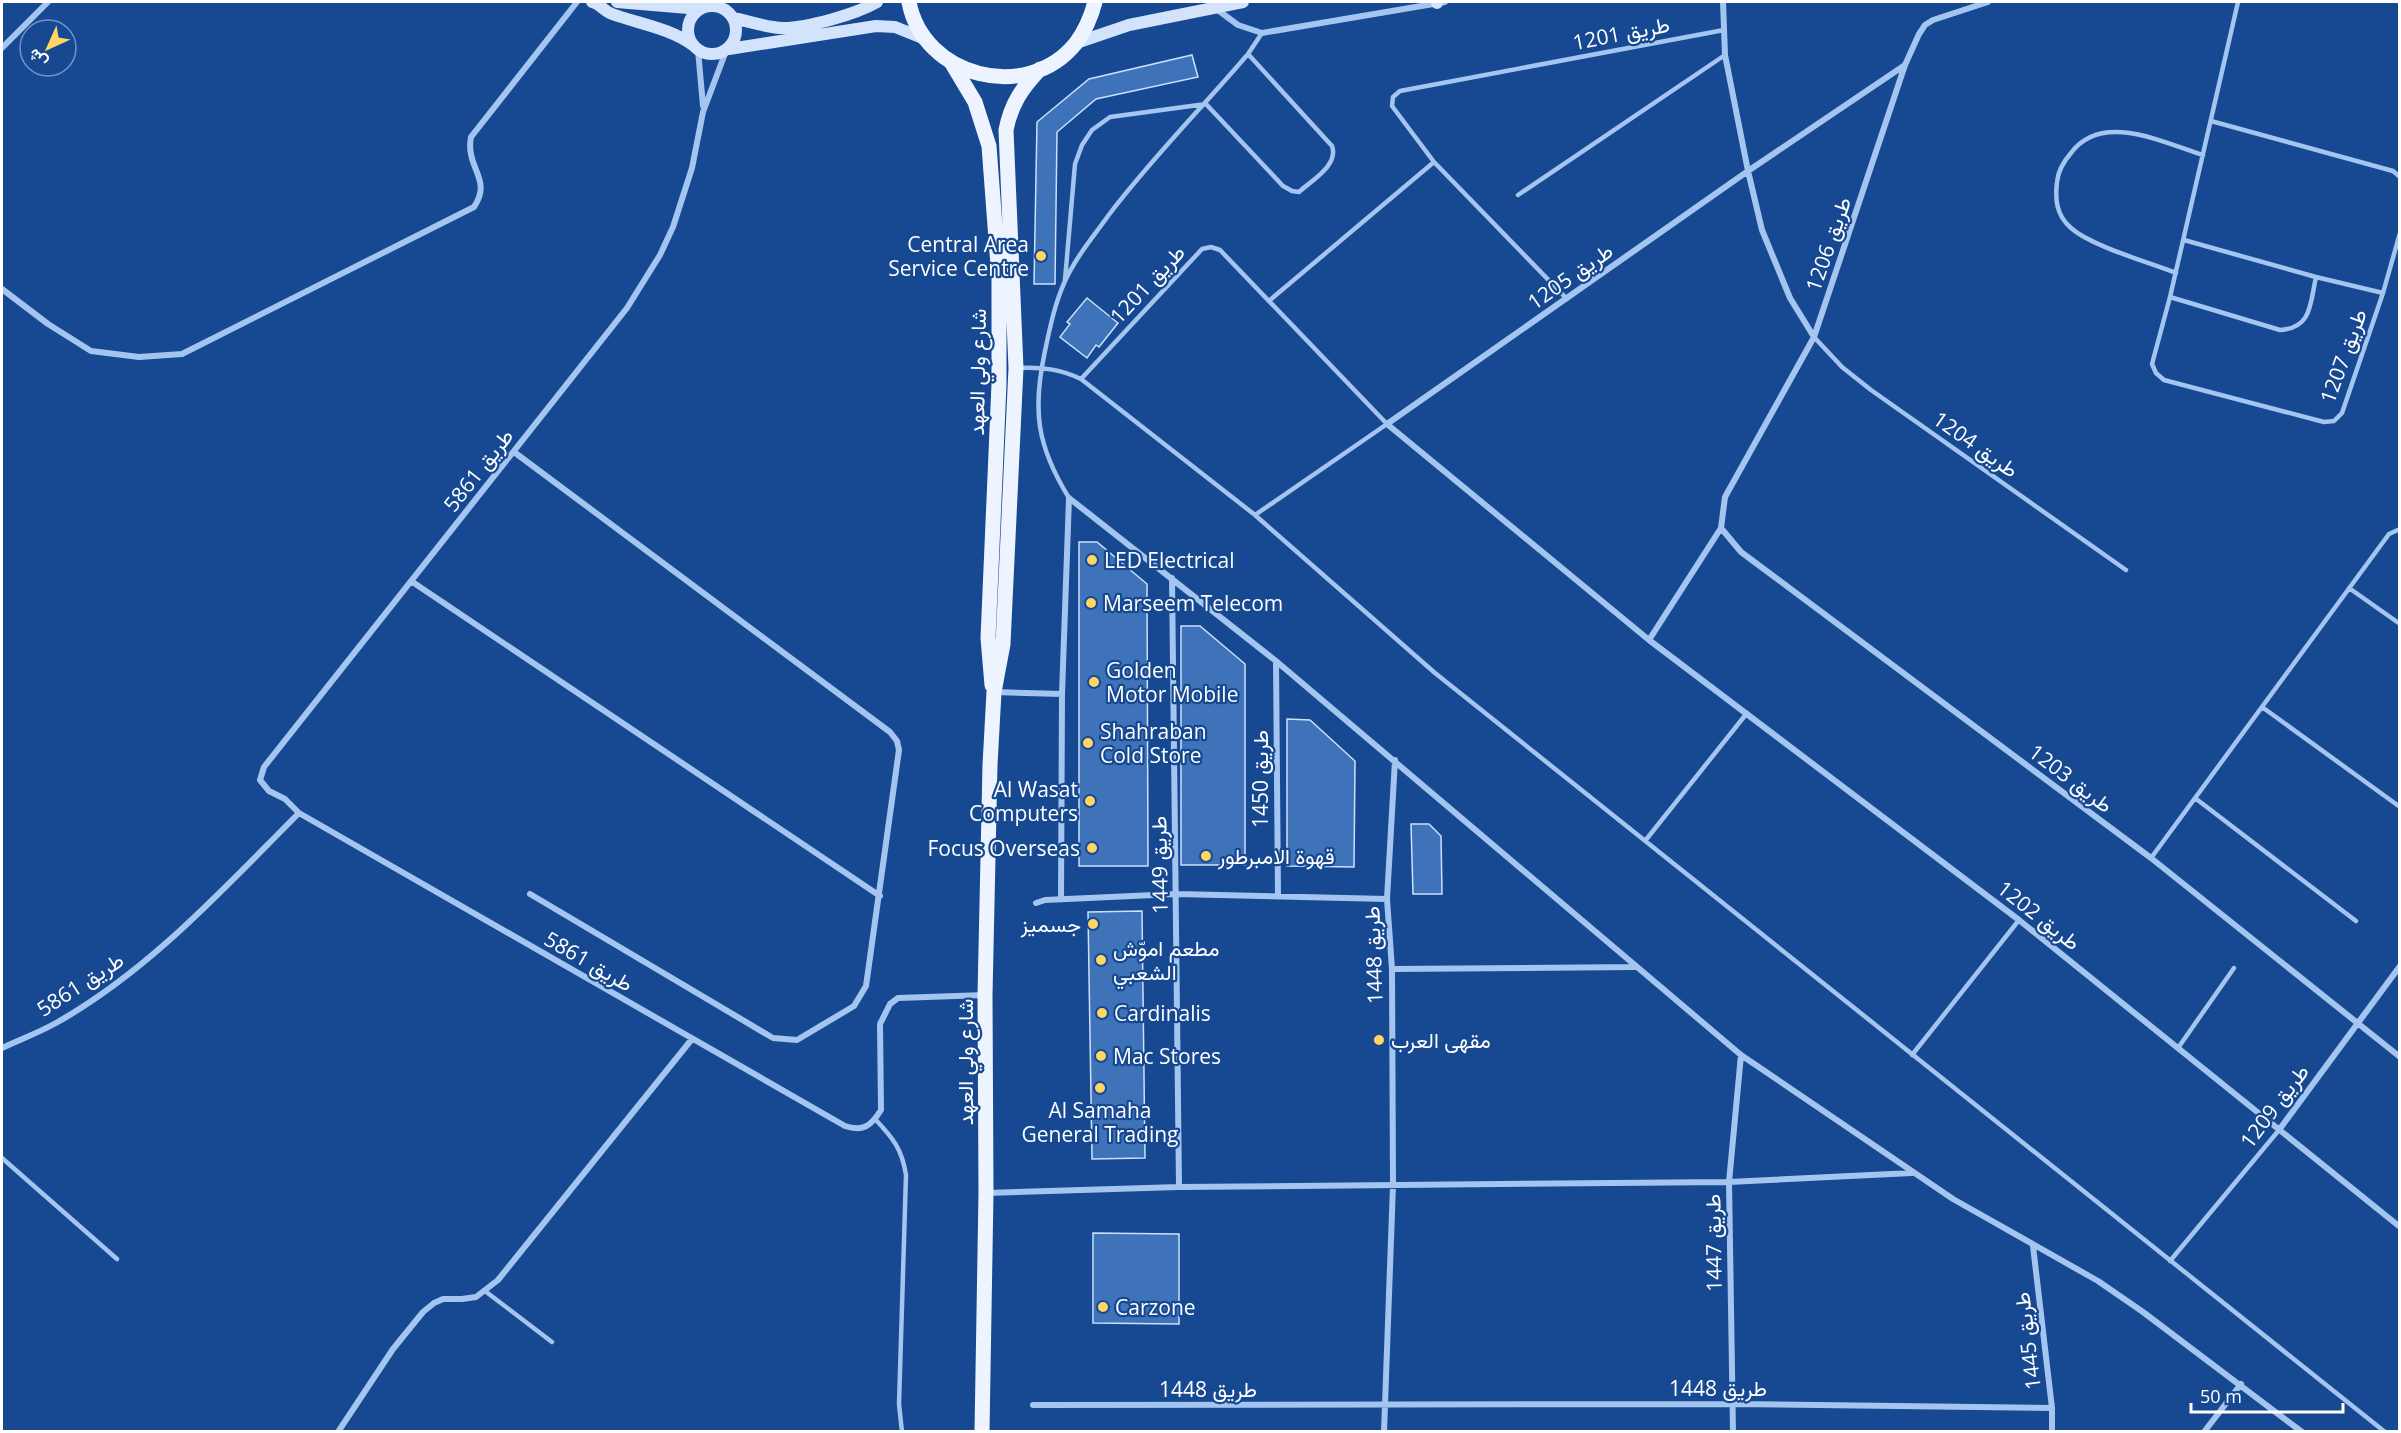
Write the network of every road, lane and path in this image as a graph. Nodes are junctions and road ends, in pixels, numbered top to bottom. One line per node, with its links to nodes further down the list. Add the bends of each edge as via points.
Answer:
1 (48, 2): 21 (street)
2 (577, 2): 42 (street, via 471,137 470,159 482,182 481,197 474,207 182,354 139,357 91,351)
3 (599, 2): 22 (street, via 610,13 668,31)
4 (617, 2): 14 (street)
5 (877, 2): 17 (street)
6 (909, 2): 19 (main road)
7 (1095, 2): 20 (main road)
8 (1244, 2): 13 (street)
9 (1440, 2): 18 (street)
10 (1723, 2): 16 (street)
11 (1988, 2): 27 (street, طريق 1206, via 1926,25)
12 (2238, 2): 31 (lane, طريق 1207)
13 (1213, 6): 18 (street, via 1238,25); 20 (street, via 1129,25)
14 (700, 9): 15 (street, via 719,7); 22 (street, via 689,21)
15 (733, 18): 17 (street); 23 (street, via 736,34)
16 (1724, 30): 25 (street); 33 (lane, طريق 1201, via 1400,91 1393,97 1392,106)
17 (796, 33): 19 (street, via 876,26 895,27); 23 (street)
18 (1262, 33): 24 (lane)
19 (925, 39): 26 (main road)
20 (1076, 43): 28 (main road)
21 (2, 48)
22 (695, 48): 23 (street, via 711,55); 30 (street, طريق 5861)
23 (727, 50): 30 (street, طريق 5861)
24 (1248, 54): 29 (lane); 29 (lane, via 1332,146 1332,162 1299,192 1292,191)
25 (1725, 55): 34 (street); 36 (lane)
26 (951, 62): 28 (main road, via 975,73 1002,77); 64 (main road, شارع ولي العهد, via 975,102 988,146 999,279 999,384 988,638)
27 (1905, 65): 34 (street, طريق 1205); 47 (street, طريق 1206)
28 (1040, 69): 49 (main road, شارع ولي العهد, via 1016,98 1006,130)
29 (1206, 104): 41 (lane, via 1126,193); 41 (lane, via 1110,117 1092,130 1075,164)
30 (703, 112): 52 (street, طريق 5861, via 683,198 660,255 627,308)
31 (2211, 121): 32 (lane, طريق 1207); 35 (lane, via 2393,171)
32 (2203, 155): 38 (lane, طريق 1207); 39 (lane, via 2136,133 2110,132 2088,138 2075,147 2057,176 2057,206 2069,226 2083,237)
33 (1434, 162): 45 (lane, طريق 1201); 46 (lane)
34 (1748, 171): 45 (street, طريق 1205); 47 (street, via 1777,271)
35 (2400, 177)
36 (1518, 195)
37 (2400, 233): 43 (lane)
38 (2184, 240): 39 (lane, طريق 1207); 40 (lane, طريق 1207)
39 (2176, 273): 44 (lane, طريق 1207)
40 (2316, 278): 43 (lane, طريق 1207); 44 (lane, via 2308,314 2297,327 2288,330)
41 (1065, 280): 48 (lane)
42 (2, 289)
43 (2383, 293): 44 (lane, طريق 1207, via 2342,413 2334,421 2324,422 2164,380 2152,364)
44 (2170, 297)
45 (1567, 298): 51 (street, طريق 1205)
46 (1270, 300): 50 (lane, طريق 1201, via 1220,250 1202,249); 51 (lane, طريق 1201)
47 (1814, 337): 55 (street, طريق 1206, via 1725,497); 57 (lane, طريق 1204, via 1871,390)
48 (1041, 367): 49 (lane); 50 (lane); 53 (lane, via 1037,409 1043,446 1054,474)
49 (1016, 368): 64 (main road, شارع ولي العهد, via 1003,644)
50 (1081, 379): 54 (lane)
51 (1387, 424): 54 (lane, طريق 1205); 62 (street, طريق 1202)
52 (514, 452): 59 (street, طريق 5861); 76 (street, via 890,732 899,750)
53 (1070, 498): 58 (street); 65 (street)
54 (1255, 515): 72 (lane, via 1435,673)
55 (1721, 528): 62 (street); 73 (street, طريق 1203, via 1741,552)
56 (2400, 529): 60 (lane, via 2389,534)
57 (2126, 570)
58 (1172, 578): 63 (street); 75 (street, طريق 1449)
59 (411, 581): 71 (street, طريق 5861, via 264,767 260,780 264,786); 76 (street)
60 (2349, 588): 61 (lane); 66 (lane)
61 (2400, 624)
62 (1650, 640): 67 (street, طريق 1202)
63 (1276, 661): 68 (street); 77 (street, طريق 1450)
64 (994, 692): 65 (street); 87 (main road, شارع ولي العهد)
65 (1062, 694): 78 (street)
66 (2262, 707): 69 (lane); 70 (lane)
67 (1747, 713): 72 (lane); 81 (street, طريق 1202)
68 (1395, 760): 79 (street, طريق 1448); 84 (street)
69 (2195, 798): 73 (lane); 82 (lane)
70 (2400, 807)
71 (299, 813): 89 (street, طريق 5861); 90 (street, طريق 5861, via 185,927 133,970 55,1023)
72 (1645, 841): 93 (lane)
73 (2151, 858): 88 (street, طريق 1203)
74 (530, 894): 76 (street, via 773,1038 797,1040 854,1006 866,986)
75 (1176, 894): 77 (street); 78 (street); 101 (street, طريق 1449)
76 (880, 896)
77 (1278, 896): 79 (street)
78 (1061, 899): 80 (street)
79 (1387, 899): 86 (street, طريق 1448)
80 (1036, 903)
81 (2019, 920): 91 (street, طريق 1202); 93 (lane)
82 (2356, 921)
83 (2400, 966): 88 (street, طريق 1209)
84 (1636, 967): 86 (street); 92 (street)
85 (2234, 968): 91 (lane)
86 (1392, 969): 100 (street, طريق 1448)
87 (985, 995): 95 (street, via 898,998 890,1004 880,1024 880,1110); 102 (main road, شارع ولي العهد)
88 (2357, 1022): 94 (street, طريق 1203); 96 (street, طريق 1209)
89 (692, 1039): 95 (street, طريق 5861, via 845,1126 866,1127); 107 (street, via 498,1280)
90 (2, 1048)
91 (2178, 1048): 96 (street, طريق 1202)
92 (1741, 1055): 98 (street); 99 (street, طريق 1447)
93 (1912, 1055): 106 (lane)
94 (2400, 1057)
95 (875, 1119): 115 (lane, via 898,1145 906,1175 898,1404)
96 (2279, 1130): 103 (street, طريق 1202); 106 (lane, طريق 1209)
97 (2, 1158): 105 (lane)
98 (1912, 1173): 99 (street); 104 (street)
99 (1729, 1182): 100 (street); 110 (street, طريق 1447)
100 (1393, 1185): 101 (street); 112 (street, طريق 1448)
101 (1179, 1187): 102 (street)
102 (986, 1193): 116 (main road, شارع ولي العهد)
103 (2400, 1227)
104 (2033, 1246): 109 (street, via 2098,1281); 113 (street, طريق 1445)
105 (117, 1259)
106 (2170, 1261): 122 (lane)
107 (485, 1291): 108 (lane); 114 (street, via 476,1297 442,1299 423,1312)
108 (552, 1342)
109 (2241, 1384): 120 (street); 121 (street)
110 (1733, 1404): 112 (street, طريق 1448); 113 (street, طريق 1448); 118 (street, طريق 1447)
111 (1033, 1405): 112 (street, طريق 1448)
112 (1384, 1405): 117 (street, طريق 1448)
113 (2052, 1408): 119 (street, طريق 1445)
114 (338, 1431)
115 (902, 1431)
116 (982, 1431)
117 (1384, 1431)
118 (1733, 1431)
119 (2052, 1431)
120 (2204, 1431)
121 (2302, 1431)
122 (2385, 1431)

